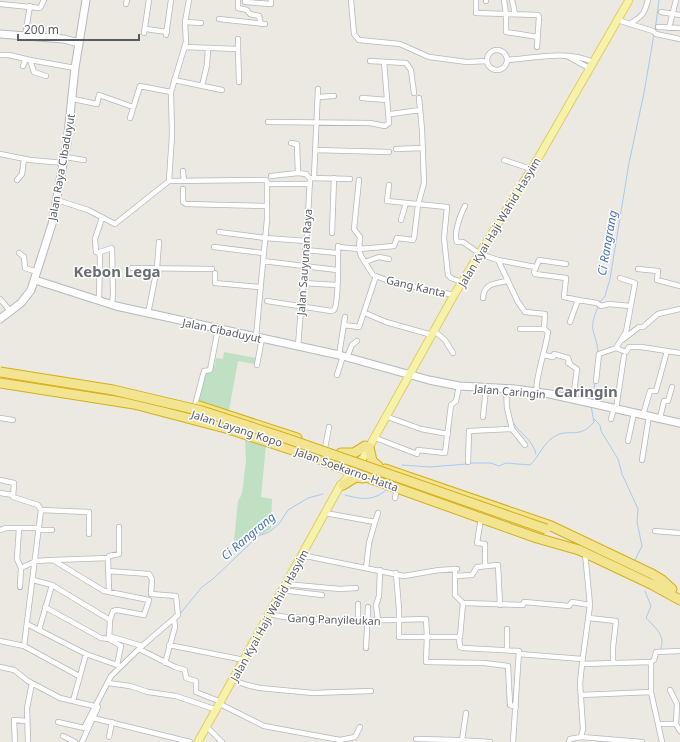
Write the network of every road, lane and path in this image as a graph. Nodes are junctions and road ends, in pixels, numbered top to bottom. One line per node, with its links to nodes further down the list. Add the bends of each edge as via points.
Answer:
1 (44, 0): 17 (street, via 42,7)
2 (86, 0): 36 (main road, Jalan Raya Cibaduyut)
3 (149, 0): 4 (street, via 145,31 166,33)
4 (171, 0)
5 (190, 0): 25 (street)
6 (271, 0): 14 (street, via 271,4)
7 (351, 0): 45 (street, via 353,27 356,38 362,41 400,44 429,57 467,62)
8 (476, 0): 19 (street, via 476,13)
9 (504, 0): 19 (street)
10 (512, 0): 20 (street)
11 (629, 0): 24 (main road, Jalan Kyai Haji Wahid Hasyim)
12 (648, 0): 27 (street, via 643,15)
13 (238, 1): 14 (street); 23 (street, via 239,8 258,16 263,24)
14 (245, 1)
15 (676, 1): 21 (street)
16 (0, 4): 17 (street)
17 (30, 6): 32 (street)
18 (661, 12): 21 (street)
19 (506, 14): 20 (street); 33 (street, via 506,32)
20 (515, 14): 33 (street, via 538,15)
21 (673, 14): 22 (street); 29 (street)
22 (680, 15)
23 (219, 18)
24 (618, 20): 27 (street); 47 (main road, Jalan Kyai Haji Wahid Hasyim)
25 (185, 22): 26 (street); 37 (street)
26 (201, 23)
27 (630, 24): 34 (street)
28 (658, 27): 29 (street)
29 (668, 28): 30 (street)
30 (680, 28)
31 (0, 34): 32 (main road)
32 (25, 36): 36 (main road, via 64,39)
33 (538, 37): 38 (street)
34 (680, 38)
35 (238, 40): 40 (street)
36 (79, 43): 49 (main road, Jalan Raya Cibaduyut)
37 (185, 47): 39 (street); 51 (street)
38 (537, 47)
39 (208, 48): 40 (street); 53 (street)
40 (238, 49): 52 (street)
41 (0, 55): 42 (street)
42 (28, 60): 48 (street); 49 (street); 50 (street, via 34,72)
43 (508, 60): 45 (street, via 504,68 500,69 492,68); 45 (street, via 503,51 496,50 488,55); 47 (street, via 566,55)
44 (370, 61): 46 (street)
45 (488, 61)
46 (384, 62): 57 (street, via 402,62 410,67); 63 (street)
47 (591, 65): 80 (main road, Jalan Kyai Haji Wahid Hasyim)
48 (23, 66)
49 (76, 68): 62 (main road, Jalan Raya Cibaduyut)
50 (46, 76)
51 (174, 80): 53 (street); 56 (street)
52 (239, 82)
53 (202, 86): 55 (street)
54 (318, 89): 59 (street, Jalan Sauyunan Raya)
55 (222, 90)
56 (172, 92): 64 (street, via 140,86); 90 (street)
57 (414, 93)
58 (334, 96): 59 (street)
59 (318, 97): 69 (street, Jalan Sauyunan Raya)
60 (362, 98): 63 (street)
61 (419, 98): 65 (street)
62 (73, 99): 64 (street, via 96,104 99,95); 77 (main road, Jalan Raya Cibaduyut)
63 (387, 100): 69 (street, via 389,123 385,126 370,123)
64 (133, 106): 67 (street)
65 (420, 110): 66 (street); 71 (street)
66 (391, 114)
67 (130, 118)
68 (268, 122): 69 (street)
69 (317, 123): 73 (street, Jalan Sauyunan Raya)
70 (291, 143): 82 (street, via 297,144)
71 (422, 148): 72 (street); 96 (street, via 424,183)
72 (396, 149)
73 (315, 150): 74 (street); 88 (street, Jalan Sauyunan Raya)
74 (389, 152)
75 (0, 154): 76 (street)
76 (24, 159): 77 (street); 86 (street, via 23,172)
77 (65, 160): 78 (street); 94 (main road, Jalan Raya Cibaduyut)
78 (84, 160)
79 (504, 160): 80 (street)
80 (531, 169): 113 (main road, Jalan Kyai Haji Wahid Hasyim)
81 (183, 171): 87 (street)
82 (298, 173): 83 (street); 88 (street, via 306,174)
83 (271, 176)
84 (334, 178): 85 (street); 88 (street); 102 (street)
85 (350, 179)
86 (17, 180)
87 (184, 180): 90 (street); 91 (street, via 262,179 266,180)
88 (311, 180): 91 (street); 104 (street, Jalan Sauyunan Raya)
89 (359, 180): 108 (street, via 354,229 360,236)
90 (169, 181): 99 (street, via 118,222 112,224)
91 (267, 184): 97 (street)
92 (389, 185): 95 (street, via 387,201)
93 (183, 189): 97 (street, via 183,202 186,204)
94 (57, 200): 99 (street, via 76,205); 125 (main road, Jalan Raya Cibaduyut)
95 (406, 203): 96 (street); 100 (street)
96 (418, 205): 108 (street, via 414,239 397,238 394,246); 129 (street, via 447,208 444,238 449,277)
97 (267, 206): 103 (street)
98 (465, 206): 113 (street, via 460,215 455,240 463,242)
99 (102, 218): 110 (street, via 95,239 96,252)
100 (401, 220)
101 (219, 232): 103 (street)
102 (332, 233)
103 (265, 238): 104 (street); 112 (street)
104 (306, 241): 109 (street, Jalan Sauyunan Raya)
105 (159, 242): 122 (street)
106 (214, 247): 112 (street)
107 (338, 248): 108 (street); 109 (street); 124 (street)
108 (359, 249): 117 (street)
109 (306, 250): 119 (street, Jalan Sauyunan Raya)
110 (100, 252): 138 (street); 140 (street, via 112,248)
111 (19, 253): 125 (street, via 24,257 26,268)
112 (263, 253): 116 (street)
113 (480, 254): 115 (street); 129 (main road, Jalan Kyai Haji Wahid Hasyim)
114 (389, 259): 117 (street, via 379,257)
115 (498, 260): 120 (street); 128 (street)
116 (262, 261): 119 (street); 132 (street)
117 (365, 262): 126 (street)
118 (566, 264): 120 (street, via 539,260)
119 (304, 266): 124 (street); 130 (street, Jalan Sauyunan Raya)
120 (535, 267): 137 (street, via 536,274 566,278 564,297)
121 (132, 268): 122 (street)
122 (157, 268): 132 (street, via 213,271 215,283); 146 (street)
123 (638, 269): 133 (street, via 658,271 657,280)
124 (337, 270): 131 (street)
125 (36, 276): 138 (main road, Jalan Cibaduyut); 144 (main road, Jalan Raya Cibaduyut, via 26,298)
126 (377, 276): 134 (street, Gang Kanta, via 395,283); 145 (street)
127 (620, 278): 142 (street, via 635,283)
128 (507, 281): 135 (street, via 488,285); 153 (street, via 524,312 545,313)
129 (462, 282): 134 (main road, Jalan Kyai Haji Wahid Hasyim)
130 (303, 283): 131 (street); 141 (street, Jalan Sauyunan Raya)
131 (336, 285): 141 (street, via 338,294 334,310)
132 (260, 287): 155 (street)
133 (680, 288)
134 (454, 295): 154 (main road, Jalan Kyai Haji Wahid Hasyim)
135 (483, 298)
136 (0, 299): 144 (street)
137 (578, 300): 142 (street); 149 (street)
138 (99, 301): 140 (main road, Jalan Cibaduyut)
139 (267, 301): 141 (street)
140 (112, 305): 146 (main road, Jalan Cibaduyut)
141 (301, 306): 158 (street, Jalan Sauyunan Raya)
142 (630, 306): 157 (street, via 626,332)
143 (680, 309): 157 (street, via 658,314 644,327 637,329)
144 (11, 312): 148 (main road, Jalan Raya Cibaduyut)
145 (365, 313): 150 (street, via 359,327); 154 (street, via 386,322)
146 (148, 314): 151 (main road, Jalan Cibaduyut)
147 (345, 317): 150 (street)
148 (0, 319)
149 (570, 322)
150 (344, 324): 164 (street)
151 (218, 329): 155 (main road, Jalan Cibaduyut); 183 (street, via 210,370 204,371)
152 (520, 329): 153 (street)
153 (546, 330): 163 (street)
154 (433, 333): 161 (street, via 445,340); 169 (main road, Jalan Kyai Haji Wahid Hasyim)
155 (259, 337): 158 (main road, Jalan Cibaduyut); 166 (street)
156 (357, 341): 164 (street)
157 (620, 342): 159 (street)
158 (298, 346): 164 (main road, Jalan Cibaduyut)
159 (616, 348): 160 (street, via 626,352 630,347); 172 (street, via 599,354)
160 (667, 351): 162 (street); 186 (street, via 656,392 650,391)
161 (453, 353)
162 (680, 353)
163 (544, 355): 181 (street, via 539,366); 182 (street, via 553,357 554,354 568,358 570,364 578,370)
164 (343, 356): 168 (street); 169 (main road, Jalan Cibaduyut)
165 (624, 356): 184 (street)
166 (258, 365)
167 (0, 371): 170 (highway, Jalan Soekarno-Hatta); 230 (highway, Jalan Layang Kopo, bridge, via 113,390 202,411 288,438)
168 (337, 375)
169 (410, 375): 176 (main road, Jalan Caringin); 187 (main road, Jalan Kyai Haji Wahid Hasyim)
170 (51, 376): 180 (highway, via 43,383); 183 (highway, Jalan Soekarno-Hatta)
171 (0, 377): 230 (highway, Jalan Layang Kopo, via 112,395 201,416)
172 (596, 381)
173 (0, 383): 174 (highway, Jalan Soekarno-Hatta)
174 (15, 384): 175 (highway); 180 (highway, Jalan Soekarno-Hatta)
175 (0, 386)
176 (459, 386): 178 (main road, Jalan Caringin); 196 (street, via 456,402 452,404)
177 (672, 387): 190 (street, via 668,401 664,401)
178 (486, 388): 179 (main road, Jalan Caringin); 188 (street)
179 (506, 389): 181 (main road, Jalan Caringin); 195 (street)
180 (49, 390): 202 (highway, Jalan Soekarno-Hatta, via 168,412)
181 (536, 392): 182 (main road, Jalan Caringin)
182 (572, 400): 184 (main road, Jalan Caringin)
183 (195, 405): 197 (highway, Jalan Soekarno-Hatta)
184 (615, 409): 185 (main road, Jalan Caringin); 192 (street)
185 (634, 413): 186 (main road, Jalan Caringin); 198 (street)
186 (646, 415): 190 (main road, Jalan Caringin); 205 (street)
187 (385, 416): 196 (street, via 420,429); 199 (main road, Jalan Kyai Haji Wahid Hasyim)
188 (483, 416)
189 (0, 418): 191 (street)
190 (660, 418): 193 (main road, Jalan Caringin)
191 (13, 420)
192 (611, 420)
193 (680, 423)
194 (329, 427): 201 (street)
195 (512, 429): 200 (street); 206 (street, via 469,431)
196 (448, 434): 199 (street, via 446,452 418,450 417,454)
197 (301, 439): 201 (highway, Jalan Soekarno-Hatta); 202 (highway, via 304,447)
198 (628, 441)
199 (369, 443): 203 (highway, via 354,453); 204 (main road, Jalan Kyai Haji Wahid Hasyim); 208 (highway, via 371,459)
200 (526, 445)
201 (325, 448): 203 (highway, Jalan Soekarno-Hatta)
202 (296, 451): 207 (highway, Jalan Soekarno-Hatta)
203 (341, 453): 204 (highway, Jalan Soekarno-Hatta)
204 (359, 460): 208 (highway, Jalan Soekarno-Hatta); 209 (main road, Jalan Kyai Haji Wahid Hasyim)
205 (642, 460)
206 (468, 462)
207 (335, 465): 209 (highway, Jalan Soekarno-Hatta); 213 (highway, via 340,471)
208 (378, 466): 210 (highway, Jalan Soekarno-Hatta)
209 (350, 472): 211 (highway, Jalan Soekarno-Hatta); 213 (main road, Jalan Kyai Haji Wahid Hasyim)
210 (414, 478): 215 (highway, via 408,479 405,484 406,490); 251 (highway, Jalan Soekarno-Hatta, via 551,526 652,574)
211 (372, 479): 213 (highway, via 356,477); 214 (highway, Jalan Soekarno-Hatta)
212 (0, 480): 217 (street, via 14,483)
213 (341, 486): 220 (main road, Jalan Kyai Haji Wahid Hasyim)
214 (397, 487): 215 (highway, Jalan Soekarno-Hatta); 218 (street)
215 (410, 492): 222 (highway, Jalan Soekarno-Hatta)
216 (0, 493): 217 (street)
217 (13, 495): 219 (street, via 14,498 38,505)
218 (395, 498)
219 (41, 510): 226 (street); 232 (street, via 89,512)
220 (325, 513): 223 (street); 235 (main road, Jalan Kyai Haji Wahid Hasyim)
221 (378, 513): 223 (street)
222 (480, 518): 234 (highway, Jalan Soekarno-Hatta); 239 (street, via 477,543 485,544)
223 (375, 522): 241 (street)
224 (119, 527): 236 (street, via 119,554)
225 (19, 528): 226 (street); 227 (street); 240 (street, via 17,559)
226 (38, 529): 228 (street); 238 (street)
227 (0, 530)
228 (52, 530)
229 (655, 531): 231 (street)
230 (545, 532): 233 (highway, Jalan Layang Kopo); 234 (highway, Jalan Layang Kopo)
231 (680, 533)
232 (89, 534)
233 (573, 541): 251 (highway, Jalan Soekarno-Hatta, via 625,564)
234 (582, 552): 255 (highway, Jalan Soekarno-Hatta); 259 (street)
235 (301, 555): 241 (street); 249 (main road, Jalan Kyai Haji Wahid Hasyim)
236 (108, 558): 237 (street); 243 (street)
237 (53, 560): 238 (street); 252 (street)
238 (36, 561): 240 (street); 246 (street)
239 (485, 565): 245 (street, via 477,566 472,575); 258 (street, via 499,566)
240 (21, 568): 248 (street)
241 (366, 568): 242 (street)
242 (380, 570): 244 (street); 268 (street, via 376,605)
243 (108, 571): 252 (street); 264 (street, via 152,576 151,594 176,596 179,612)
244 (394, 573): 245 (street, via 408,575 456,569); 269 (street)
245 (455, 576): 256 (street, via 455,595)
246 (33, 580): 247 (street); 270 (street)
247 (52, 585): 260 (street); 265 (street)
248 (20, 586)
249 (283, 587): 250 (street); 254 (street); 262 (main road, Jalan Kyai Haji Wahid Hasyim)
250 (356, 588)
251 (672, 590): 253 (highway, Jalan Soekarno-Hatta)
252 (109, 592): 265 (street, via 149,600 145,615 115,610)
253 (680, 594)
254 (322, 595)
255 (680, 600)
256 (463, 603): 258 (street); 274 (street)
257 (358, 604): 266 (street)
258 (500, 605): 259 (street, via 523,605 524,602 569,606 572,602)
259 (590, 605): 263 (street)
260 (46, 607): 272 (street); 275 (street, via 101,638)
261 (368, 607): 267 (street)
262 (269, 613): 266 (street, Gang Panyileukan, via 280,617 314,620); 285 (main road, Jalan Kyai Haji Wahid Hasyim)
263 (589, 618): 286 (street); 289 (street, via 615,621)
264 (174, 619): 277 (street, via 175,627); 279 (street)
265 (110, 620): 275 (street)
266 (358, 620): 267 (street, Gang Panyileukan)
267 (367, 620): 268 (street, Gang Panyileukan); 280 (street)
268 (378, 620): 269 (street, Gang Panyileukan)
269 (399, 621): 273 (street, via 399,637); 273 (street, Gang Panyileukan, via 426,619)
270 (27, 624): 272 (street); 278 (street)
271 (507, 629): 281 (street)
272 (39, 630): 283 (street)
273 (427, 636): 274 (street); 303 (street, via 426,662 508,666 510,705)
274 (459, 637): 281 (street, via 460,646 463,648)
275 (109, 638): 279 (street); 290 (street, via 121,646)
276 (0, 641): 278 (street)
277 (169, 645): 285 (street); 288 (street)
278 (24, 646): 292 (street)
279 (140, 647): 288 (street); 290 (street)
280 (366, 648)
281 (507, 650): 284 (street, via 519,651)
282 (680, 651): 287 (street, via 656,652)
283 (86, 654): 290 (street); 292 (street)
284 (519, 654): 286 (street); 303 (street)
285 (244, 660): 293 (main road, Jalan Kyai Haji Wahid Hasyim)
286 (582, 661): 289 (street); 299 (street)
287 (651, 662): 289 (street); 298 (street)
288 (165, 663): 301 (street, via 185,670 186,678 195,680 196,692)
289 (613, 663)
290 (119, 665): 295 (street)
291 (0, 667): 294 (street, via 14,670)
292 (79, 676): 300 (street)
293 (233, 680): 297 (street, via 254,686 313,694); 301 (main road, Jalan Kyai Haji Wahid Hasyim)
294 (32, 683): 300 (street, via 60,698); 306 (street)
295 (108, 683): 301 (street); 302 (street)
296 (670, 690): 310 (street, via 678,704)
297 (371, 691)
298 (651, 692): 299 (street); 309 (street)
299 (581, 695): 316 (street)
300 (73, 701): 302 (street)
301 (219, 705): 311 (main road, Jalan Kyai Haji Wahid Hasyim); 312 (street, via 258,724 314,735 347,739 355,737)
302 (97, 707): 305 (street); 307 (street, via 90,714 84,728)
303 (516, 707): 328 (street)
304 (466, 713): 318 (street)
305 (93, 718): 308 (street); 323 (street)
306 (27, 721): 320 (street, via 14,720); 321 (street)
307 (58, 722)
308 (112, 722): 315 (street); 324 (street)
309 (659, 724): 310 (street); 331 (street)
310 (676, 724): 313 (street)
311 (208, 727): 325 (main road, Jalan Kyai Haji Wahid Hasyim); 326 (street)
312 (360, 727)
313 (680, 731)
314 (63, 736): 322 (street)
315 (109, 737)
316 (581, 737): 329 (street, via 570,739); 330 (street)
317 (416, 739): 319 (street)
318 (462, 740): 319 (street); 327 (street)
319 (455, 741)
320 (14, 742)
321 (28, 742)
322 (75, 742)
323 (82, 742)
324 (190, 742)
325 (198, 742)
326 (222, 742)
327 (490, 742)
328 (513, 742)
329 (569, 742)
330 (642, 742)
331 (662, 742)

